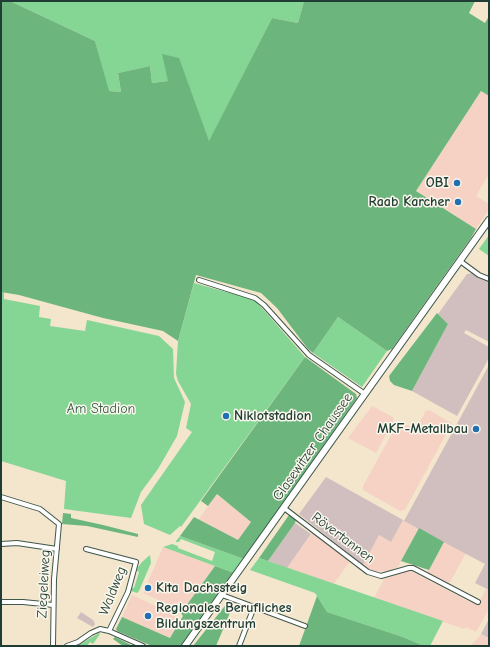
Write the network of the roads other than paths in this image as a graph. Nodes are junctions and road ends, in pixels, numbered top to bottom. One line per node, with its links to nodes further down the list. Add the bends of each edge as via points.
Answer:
1 (489, 220): 2 (main road, Glasewitzer Chaussee)
2 (460, 261): 3 (street); 5 (main road, Glasewitzer Chaussee)
3 (489, 279)
4 (199, 280): 5 (street, via 255,298 309,355)
5 (365, 394): 7 (main road, Glasewitzer Chaussee)
6 (1, 497): 9 (street, Ziegeleiweg, via 40,509 59,524)
7 (284, 508): 11 (main road, Glasewitzer Chaussee); 13 (street, Rövertannen, via 368,572 381,576 413,568)
8 (1, 544): 9 (street)
9 (56, 549): 14 (street, Ziegeleiweg)
10 (86, 549): 17 (street, Waldweg, via 136,562 128,592)
11 (222, 595): 15 (street); 21 (main road, Glasewitzer Chaussee)
12 (1, 602): 14 (street)
13 (478, 602)
14 (53, 605): 18 (street, Ziegeleiweg)
15 (254, 607): 16 (street); 22 (street)
16 (305, 626)
17 (109, 631): 19 (street, Waldweg, via 100,629); 20 (street, Waldweg)
18 (53, 646)
19 (67, 646)
20 (143, 646)
21 (185, 646)
22 (239, 646)

